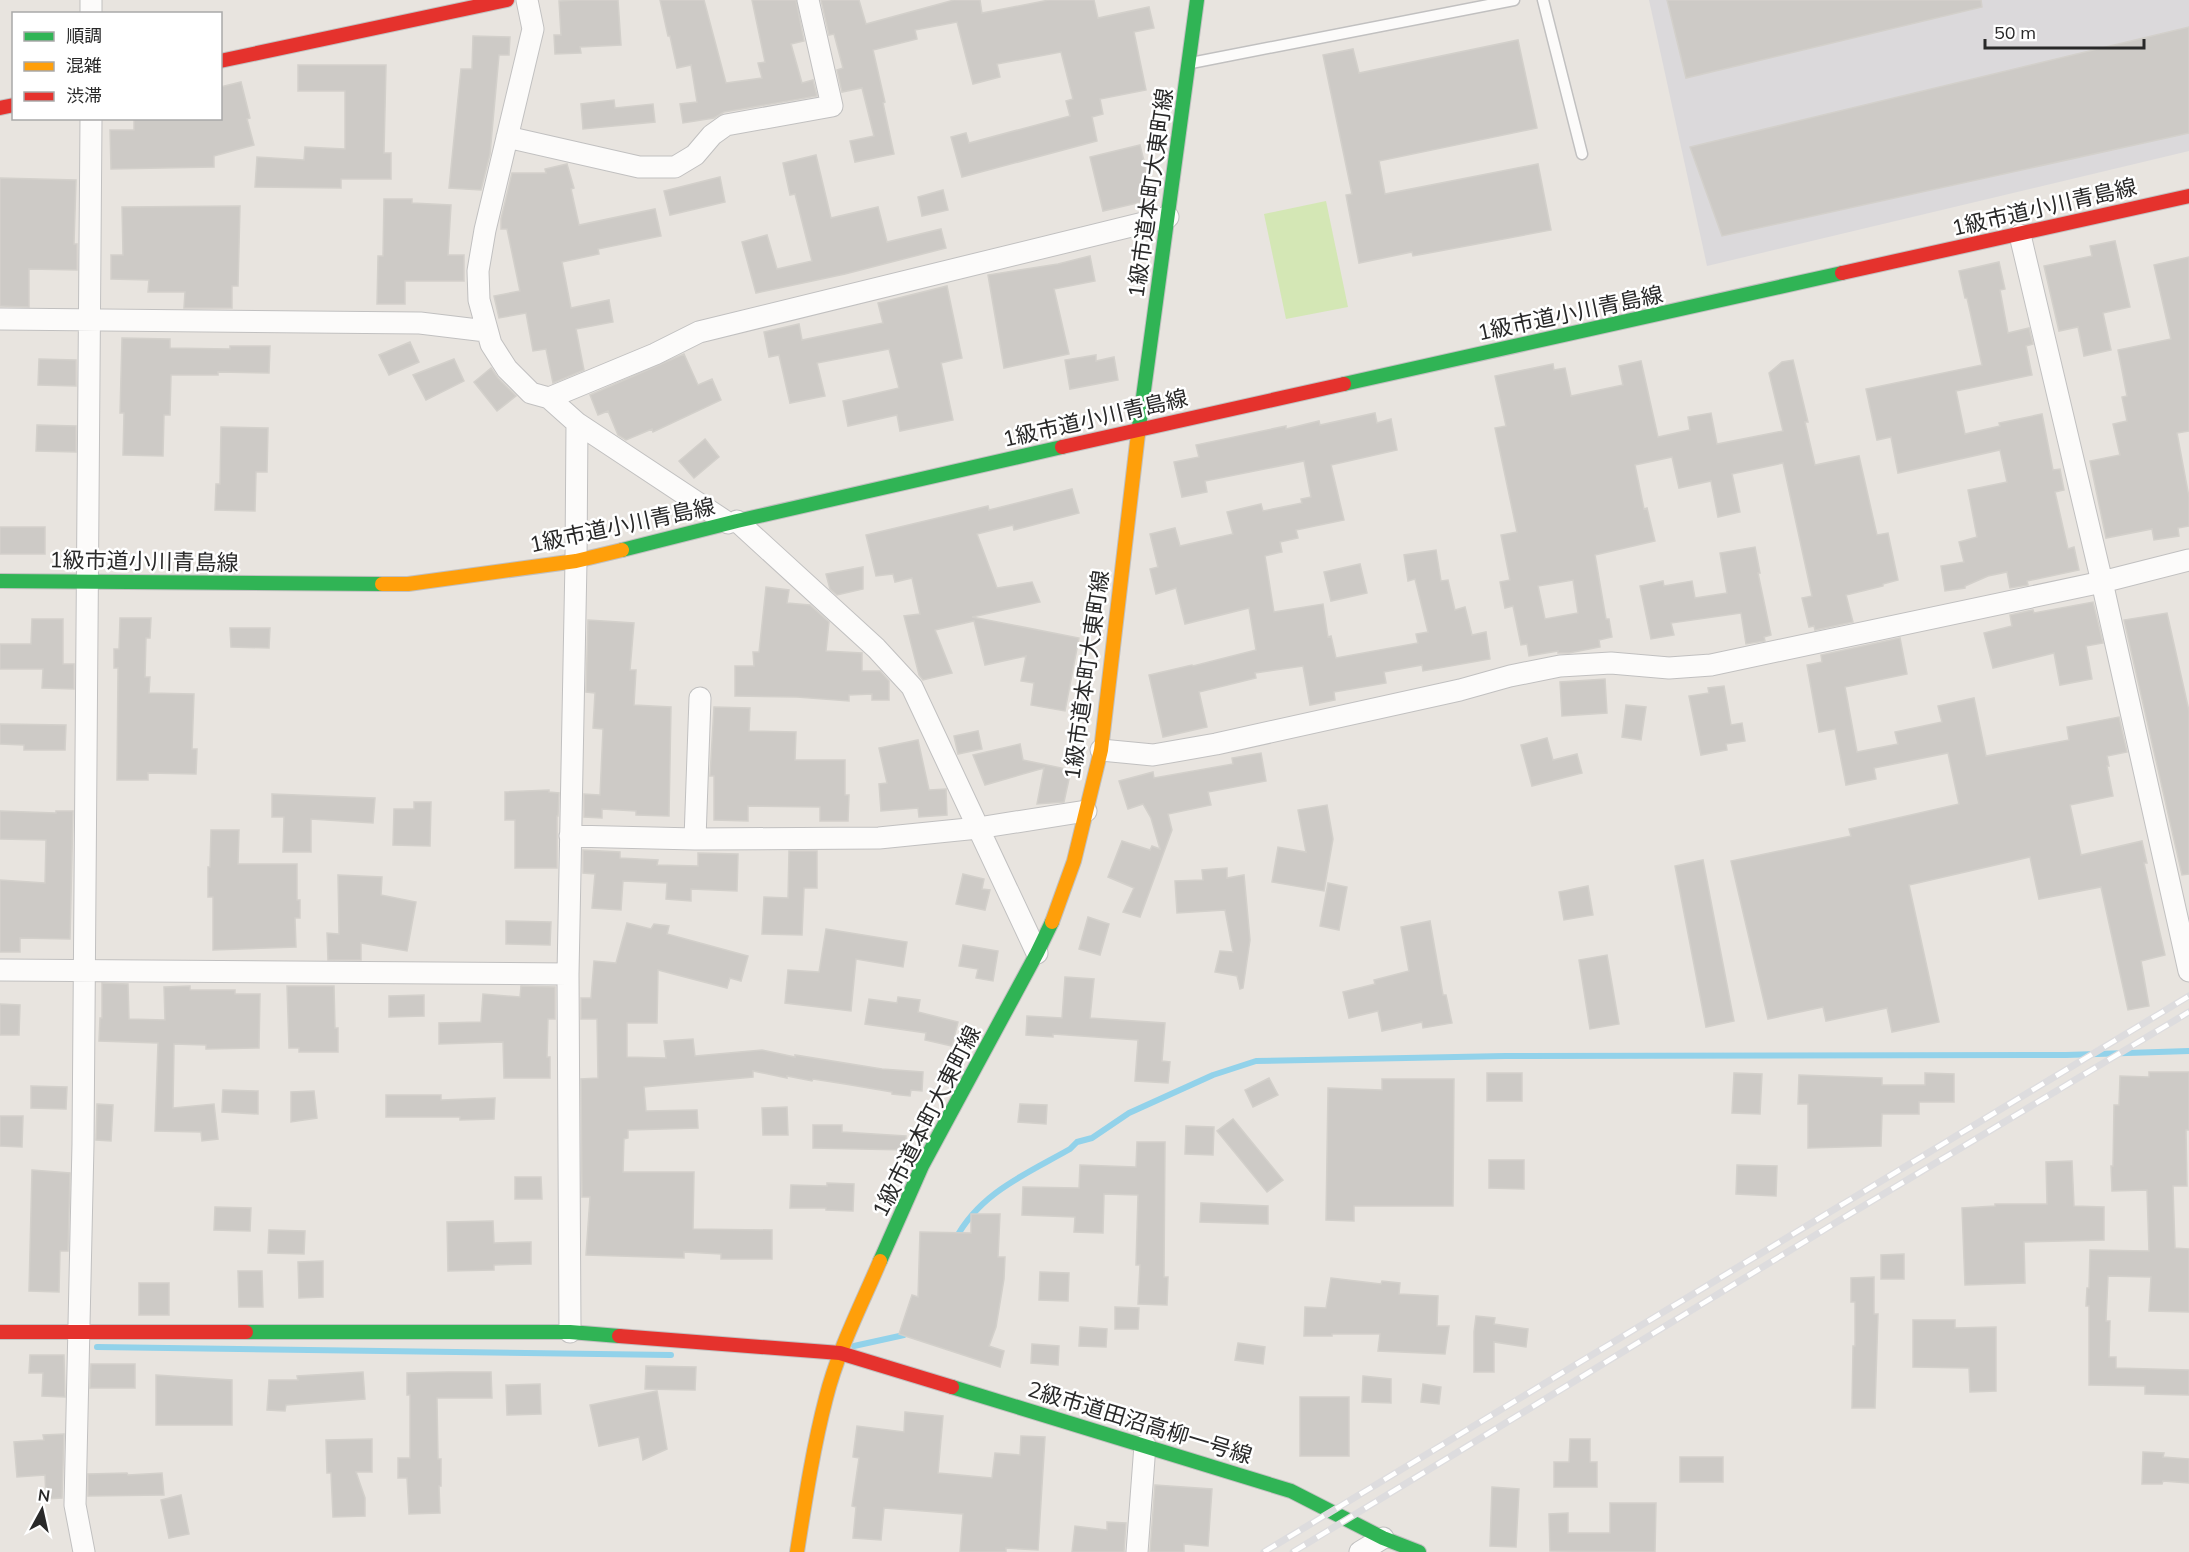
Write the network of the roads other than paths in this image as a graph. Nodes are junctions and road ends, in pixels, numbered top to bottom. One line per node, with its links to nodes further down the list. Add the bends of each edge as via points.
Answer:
1 (507, 0): 7 (street)
2 (527, 0): 10 (street, via 533,29)
3 (808, 0): 10 (street, via 832,106 726,125 695,155 675,167 639,167)
4 (1197, 0): 8 (street, 1級市道本町大東町線)
5 (1514, 0): 8 (lane)
6 (1543, 0): 11 (lane)
7 (222, 61)
8 (1190, 63): 13 (street, 1級市道本町大東町線)
9 (91, 120): 16 (street)
10 (507, 137): 17 (street, via 478,271 478,300)
11 (1582, 154)
12 (2189, 196): 14 (street, 1級市道小川青島線)
13 (1168, 217): 18 (street, via 699,332); 20 (street, 1級市道本町大東町線)
14 (2020, 235): 20 (street, 1級市道小川青島線); 26 (street)
15 (0, 319): 16 (street)
16 (89, 321): 17 (street, via 420,323); 25 (street)
17 (486, 331): 18 (street, via 507,369 531,393)
18 (549, 399): 19 (street)
19 (577, 423): 21 (street); 23 (street)
20 (1138, 430): 21 (street, 1級市道小川青島線); 28 (street, 1級市道本町大東町線)
21 (732, 522): 23 (street, 1級市道小川青島線); 30 (street, via 876,648 912,687)
22 (2189, 560): 26 (street)
23 (576, 561): 25 (street, 1級市道小川青島線, via 408,584); 31 (street)
24 (0, 581): 25 (street, 1級市道小川青島線)
25 (86, 582): 35 (street)
26 (2102, 582): 28 (street, via 1711,665 1560,666 1216,744 1153,755); 36 (street)
27 (700, 698): 32 (street)
28 (1101, 750): 29 (street, 1級市道本町大東町線)
29 (1086, 811): 30 (street); 33 (street, 1級市道本町大東町線, via 1074,861)
30 (978, 828): 32 (street, via 879,838); 33 (street)
31 (570, 836): 32 (street); 37 (street)
32 (696, 839)
33 (1037, 953): 41 (street, 1級市道本町大東町線, via 922,1166)
34 (0, 970): 35 (street)
35 (83, 971): 37 (street); 39 (street)
36 (2189, 971)
37 (568, 974): 40 (street)
38 (0, 1332): 39 (street, 2級市道田沼高柳一号線)
39 (79, 1332): 40 (street, 2級市道田沼高柳一号線); 44 (street, via 75,1505)
40 (570, 1332): 41 (street, 2級市道田沼高柳一号線)
41 (840, 1353): 42 (street, 2級市道田沼高柳一号線); 45 (street, 1級市道本町大東町線, via 826,1397)
42 (1145, 1445): 43 (street, 2級市道田沼高柳一号線, via 1291,1491); 46 (street)
43 (1383, 1539): 47 (street); 48 (street, 2級市道田沼高柳一号線)
44 (84, 1552)
45 (797, 1552)
46 (1137, 1552)
47 (1360, 1552)
48 (1419, 1552)

